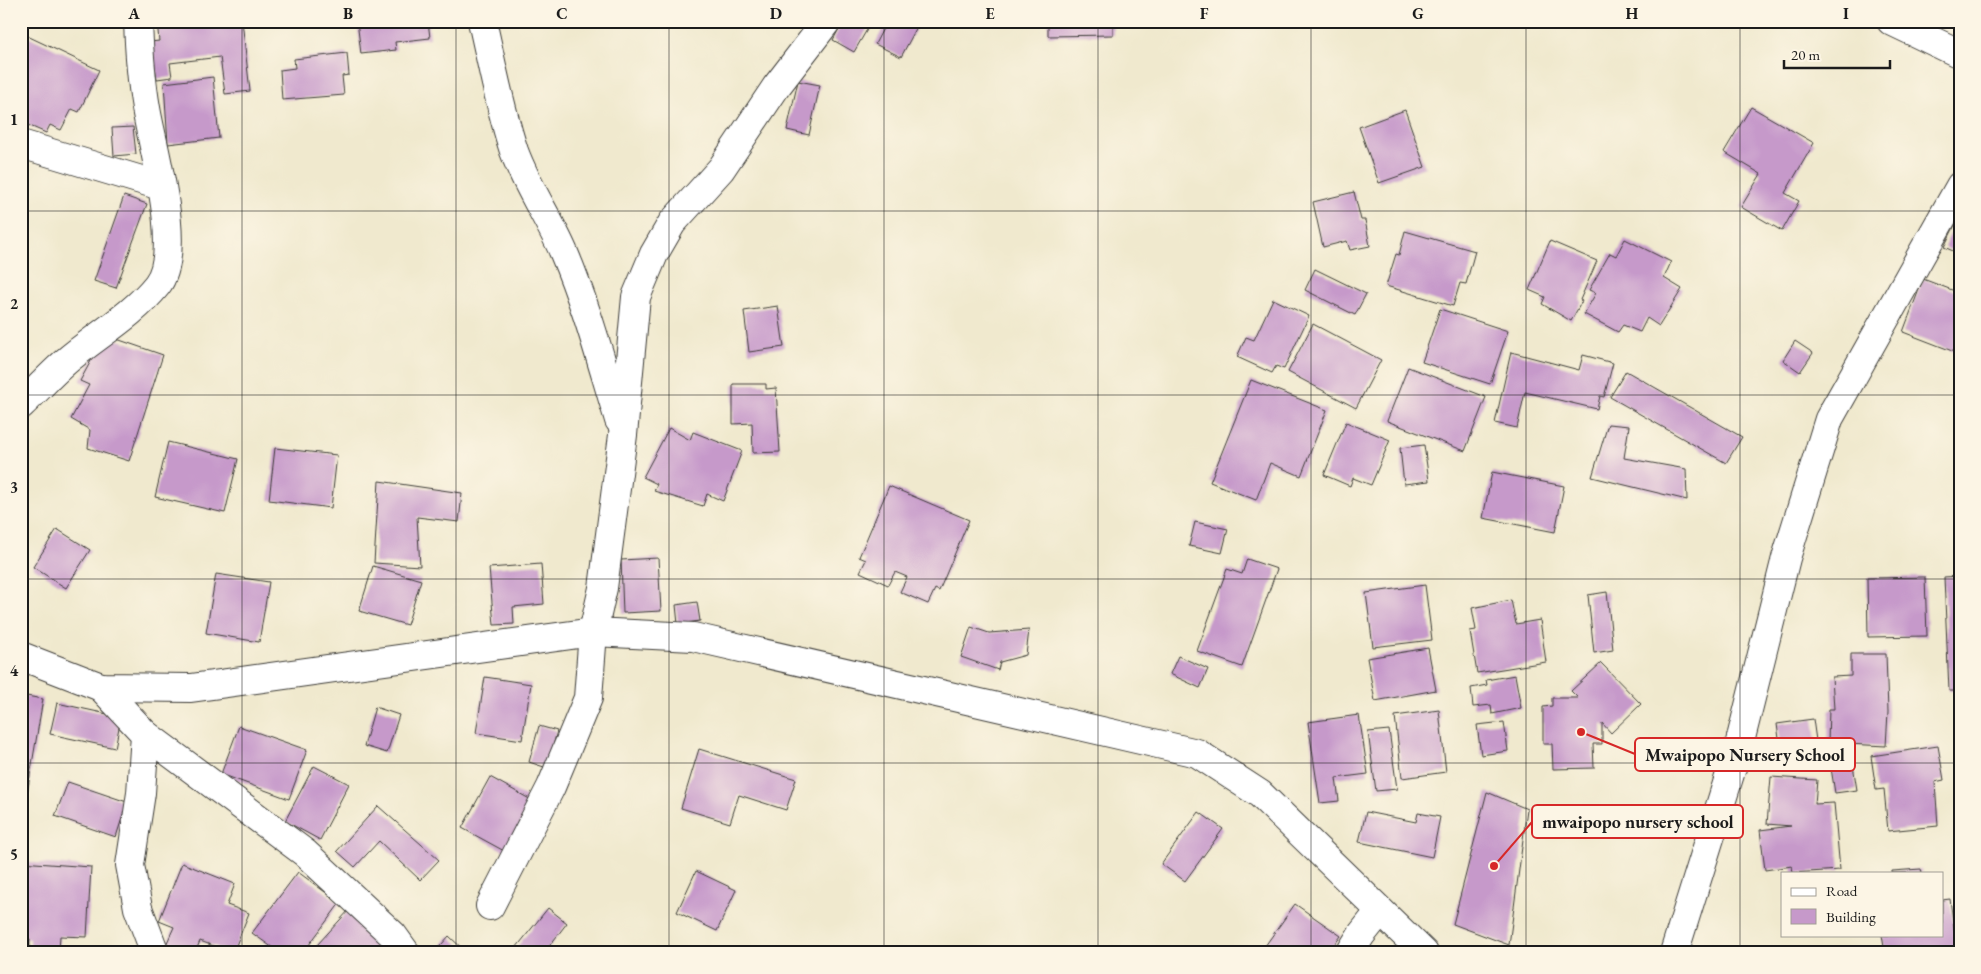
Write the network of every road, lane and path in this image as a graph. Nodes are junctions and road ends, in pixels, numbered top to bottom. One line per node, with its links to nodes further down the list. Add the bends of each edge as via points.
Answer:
1 (138, 21): 7 (street, via 146,106)
2 (482, 21): 10 (street, via 515,152 565,256)
3 (827, 21): 10 (street, via 776,87 720,169 672,223 654,254 636,297)
4 (1891, 21): 5 (street)
5 (1960, 54)
6 (21, 144): 7 (street)
7 (161, 186): 9 (street, via 169,252 166,270 158,284 138,305 70,358)
8 (1960, 186): 21 (street, via 1829,419 1786,558 1740,742)
9 (21, 405)
10 (623, 435): 11 (street, via 603,588)
11 (593, 632): 13 (street, via 191,688); 15 (street, via 588,698 551,787); 16 (street, via 693,637 1197,754 1260,794)
12 (21, 656): 13 (street)
13 (101, 686): 14 (street)
14 (145, 734): 17 (street, via 141,793 130,865 138,908); 18 (street, via 305,853 393,935)
15 (490, 906)
16 (1380, 911): 19 (street); 20 (street)
17 (154, 953)
18 (406, 953)
19 (1350, 953)
20 (1424, 953)
21 (1674, 953)

